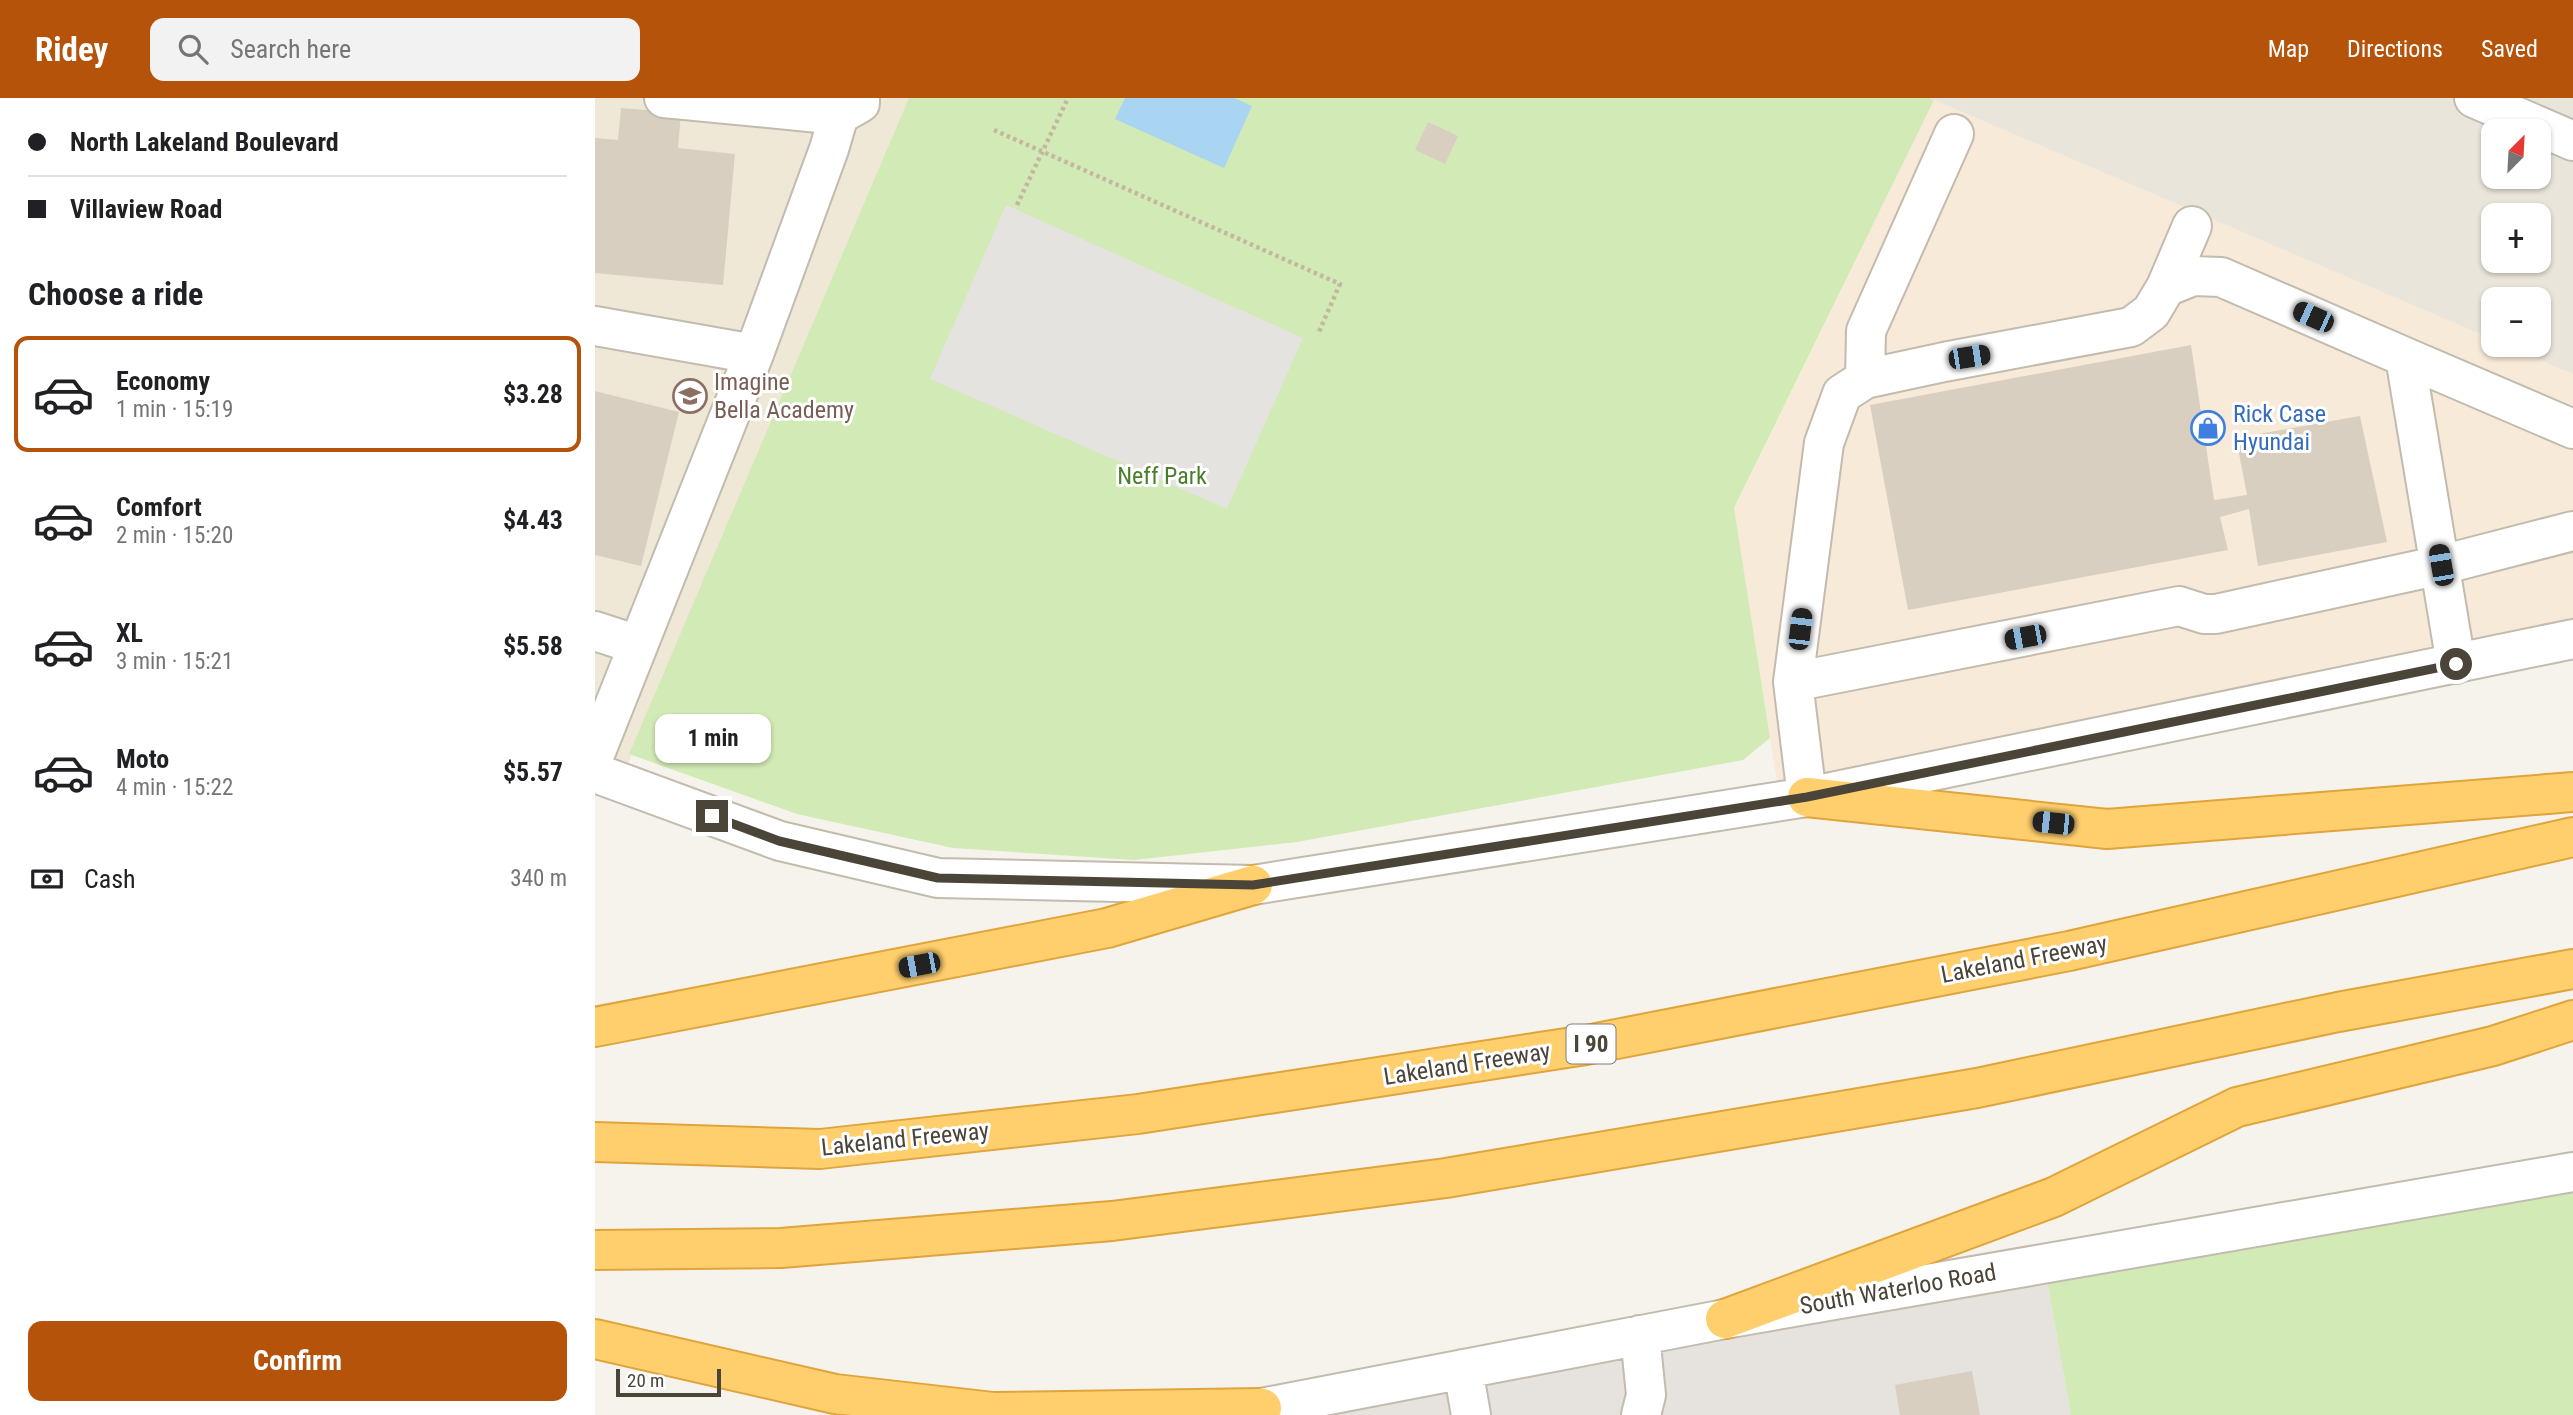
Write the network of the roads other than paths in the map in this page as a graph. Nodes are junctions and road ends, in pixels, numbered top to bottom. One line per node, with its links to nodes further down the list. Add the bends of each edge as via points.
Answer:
1 (664, 98): 3 (street)
2 (2474, 98): 5 (street)
3 (850, 106): 9 (street, via 829,149)
4 (1954, 134): 11 (street, via 1866,331)
5 (2573, 141)
6 (2192, 226): 7 (street)
7 (2166, 287): 10 (street, via 2193,276 2221,277); 11 (street, via 2151,312 2131,327)
8 (595, 326): 9 (street)
9 (754, 354): 17 (street)
10 (2405, 357): 12 (street); 14 (street)
11 (1865, 379): 19 (street, via 1842,394 1824,443)
12 (2573, 429)
13 (2573, 531): 14 (street)
14 (2441, 565): 18 (street); 19 (street, via 2216,614 2179,607)
15 (595, 631): 17 (street)
16 (2573, 639): 18 (street)
17 (638, 645): 20 (street)
18 (2456, 664): 23 (street)
19 (1793, 682): 23 (street)
20 (595, 754)
21 (595, 773): 25 (street, via 779,841 938,878)
22 (2573, 792): 23 (highway, via 2107,829)
23 (1807, 797): 25 (street)
24 (2573, 837): 29 (highway, Lakeland Freeway / I 90, via 2069,951 1586,1045 1450,1066 1137,1114 820,1149)
25 (1253, 885): 28 (highway, via 1107,928)
26 (2573, 969): 31 (highway, via 2338,1012 1977,1088 1446,1178 1112,1221 781,1248)
27 (2573, 1020): 32 (highway, via 2493,1046 2237,1107 2054,1197)
28 (595, 1027)
29 (595, 1142)
30 (2573, 1172): 32 (street, South Waterloo Road)
31 (595, 1251)
32 (1725, 1319): 33 (street, South Waterloo Road)
33 (1640, 1335): 35 (street, South Waterloo Road); 40 (street, via 1646,1395)
34 (595, 1339): 37 (highway, via 835,1394 993,1412)
35 (1463, 1369): 36 (street, South Waterloo Road); 39 (street)
36 (1345, 1404): 37 (street, South Waterloo Road)
37 (1262, 1408): 38 (street, South Waterloo Road)
38 (1224, 1415)
39 (1471, 1415)
40 (1641, 1415)

